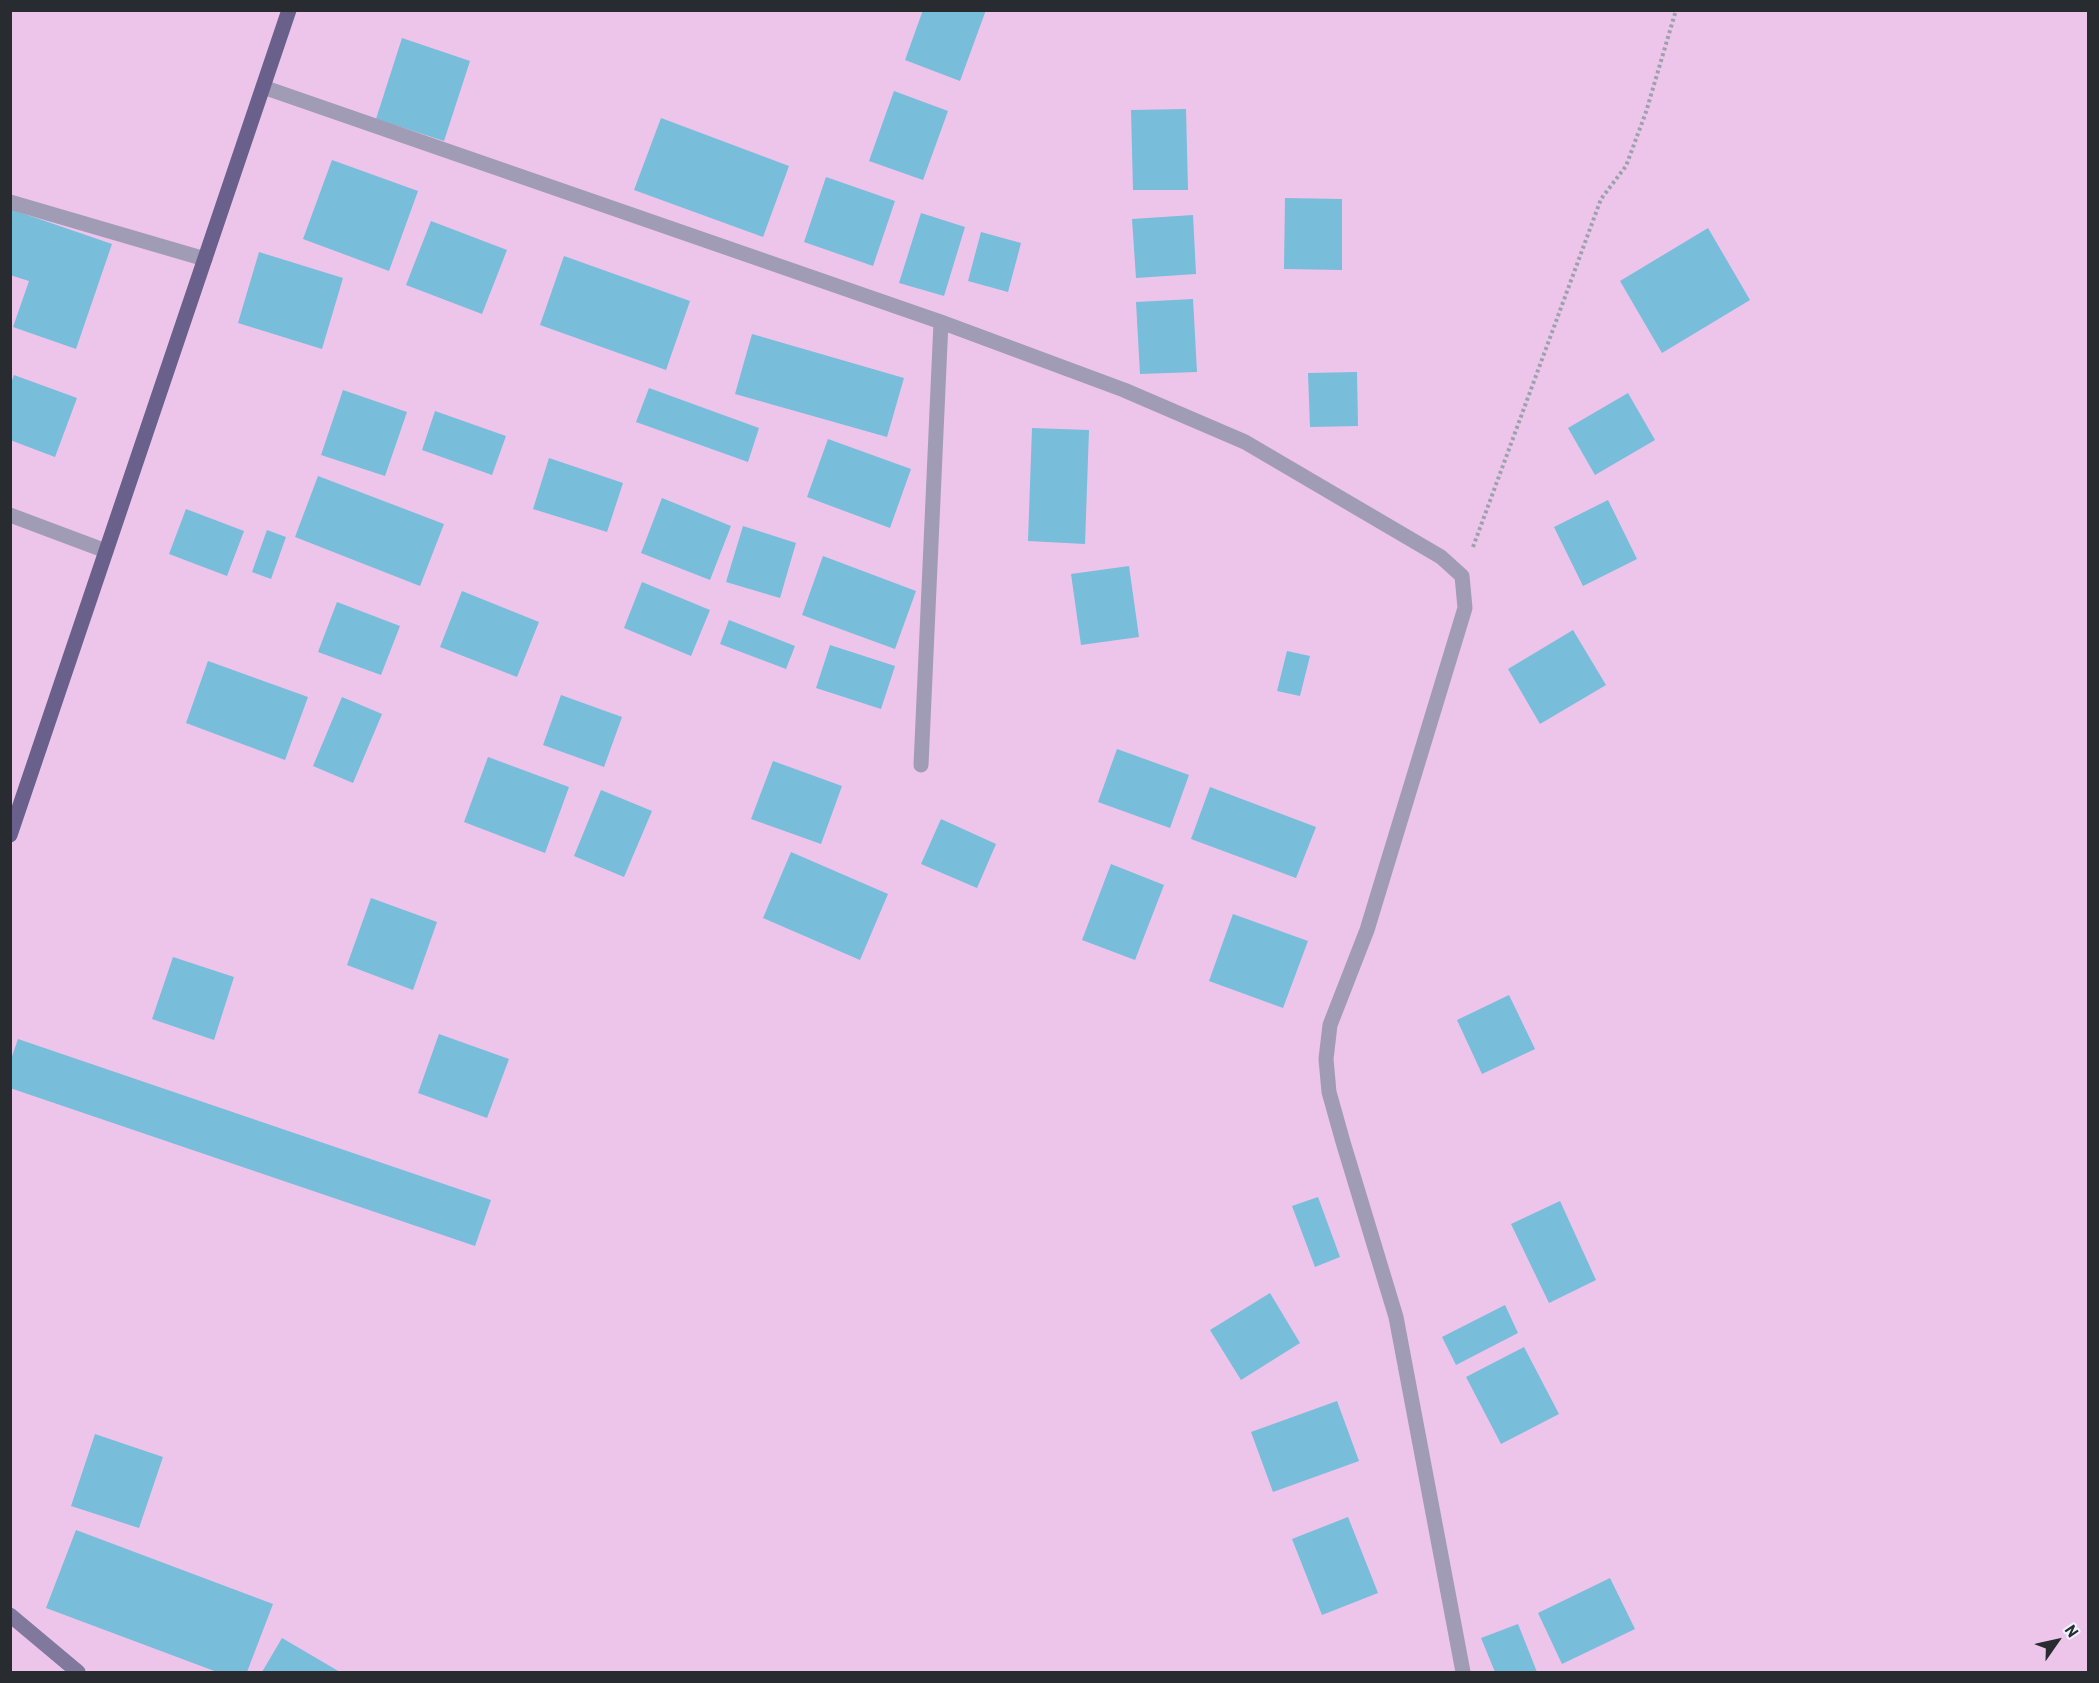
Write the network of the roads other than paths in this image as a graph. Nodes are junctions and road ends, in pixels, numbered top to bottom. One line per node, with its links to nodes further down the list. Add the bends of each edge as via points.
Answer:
1 (289, 10): 2 (main road)
2 (263, 87): 4 (main road); 5 (street)
3 (10, 202): 4 (street)
4 (205, 259): 7 (main road)
5 (941, 322): 8 (street); 12 (street, via 1124,390 1245,442 1441,557 1462,576 1465,608 1366,930 1330,1025 1326,1059 1329,1092 1342,1142 1396,1317)
6 (10, 515): 7 (street)
7 (106, 551): 9 (main road)
8 (921, 765)
9 (10, 835)
10 (10, 1615): 11 (street)
11 (78, 1672)
12 (1463, 1672)

